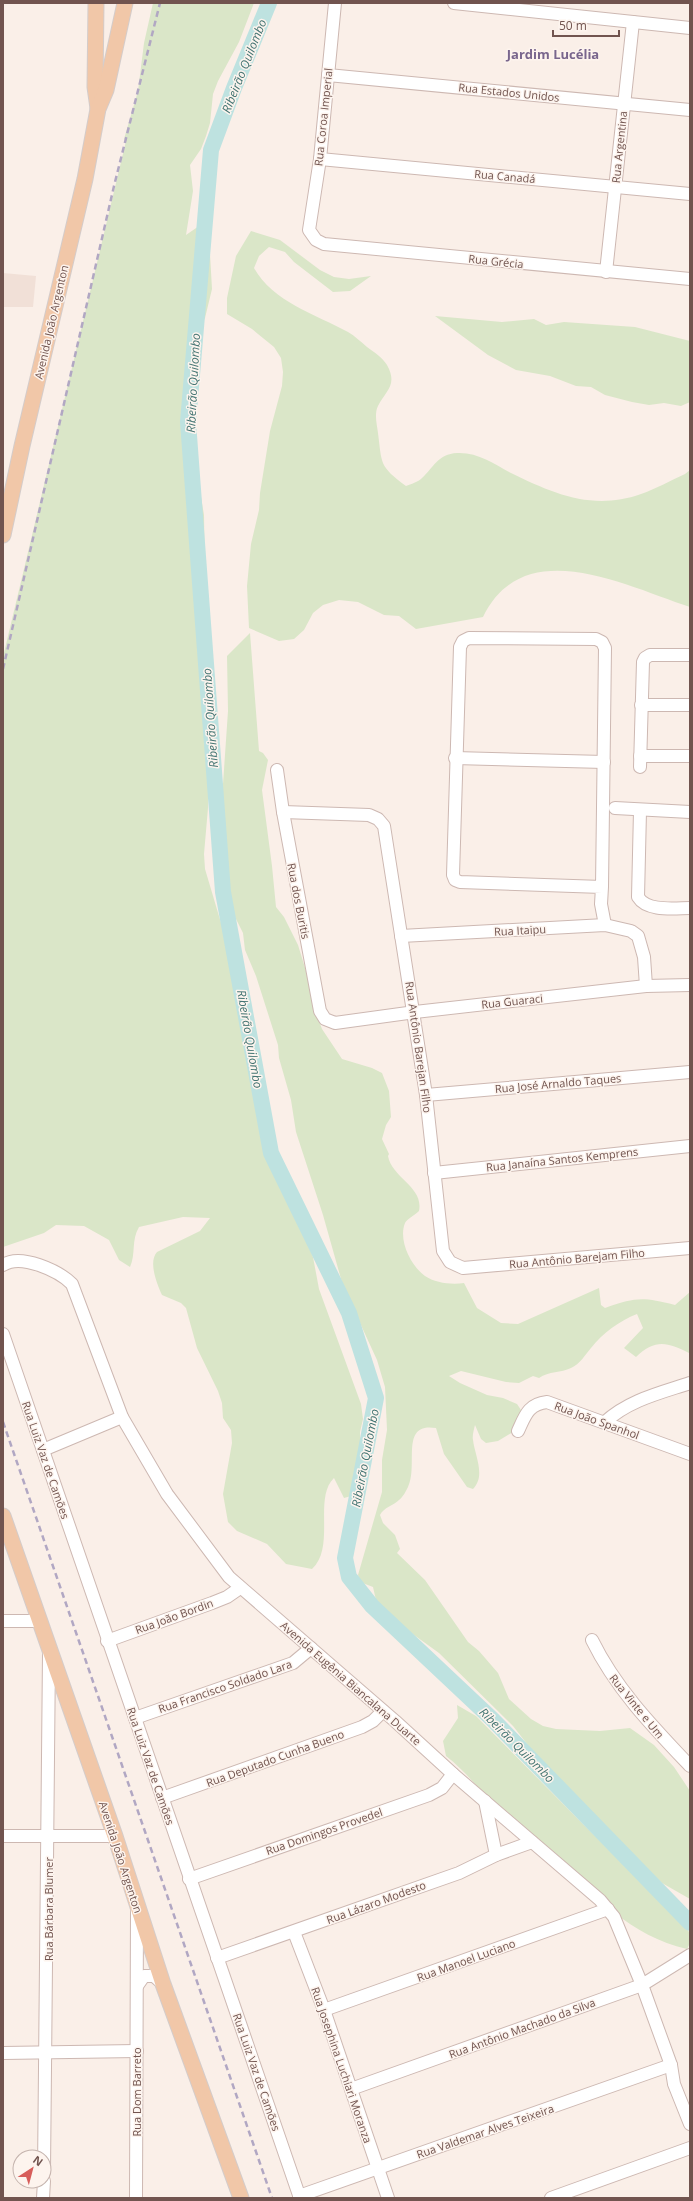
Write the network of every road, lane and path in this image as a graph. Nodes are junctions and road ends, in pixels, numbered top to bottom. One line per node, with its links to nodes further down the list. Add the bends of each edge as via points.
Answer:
1 (96, 3): 10 (main road, Avenida João Argenton)
2 (125, 3): 10 (main road, Avenida João Argenton, via 108,83)
3 (335, 3): 8 (street, Rua Coroa Imperial)
4 (454, 3): 5 (street)
5 (516, 6): 6 (street)
6 (633, 22): 7 (street); 9 (street, Rua Argentina)
7 (690, 28)
8 (328, 75): 9 (street, Rua Estados Unidos); 12 (street, Rua Coroa Imperial)
9 (623, 104): 11 (street, Rua Estados Unidos); 13 (street, Rua Argentina)
10 (98, 109): 18 (main road, Avenida João Argenton, via 85,179)
11 (690, 110)
12 (320, 159): 13 (street, Rua Canadá); 15 (street, Rua Coroa Imperial)
13 (615, 186): 14 (street, Rua Canadá); 16 (street, Rua Argentina)
14 (690, 194)
15 (309, 230): 16 (street, Rua Grécia, via 316,240 324,244)
16 (606, 272): 17 (street, Rua Grécia)
17 (690, 278)
18 (3, 535)
19 (690, 655): 20 (street, via 650,655 645,658)
20 (641, 705): 21 (street); 22 (street, via 640,761)
21 (690, 705)
22 (690, 756)
23 (455, 758): 24 (street); 24 (street, via 460,647 463,641 469,638 596,639 602,642 605,648); 30 (street, via 455,880)
24 (604, 762): 30 (street)
25 (277, 770): 28 (street, Rua dos Buritis)
26 (615, 808): 27 (street)
27 (640, 811): 29 (street); 31 (street, via 638,897 648,906)
28 (282, 812): 33 (street, Rua Antônio Barejan Filho, via 369,815 378,819 384,826); 37 (street, Rua dos Buritis, via 320,1011 325,1019)
29 (690, 812)
30 (602, 887): 32 (street, via 601,904)
31 (690, 908)
32 (605, 926): 33 (street, Rua Itaipu); 35 (street, Rua Itaipu, via 631,931 638,936 644,957)
33 (401, 936): 36 (street, Rua Antônio Barejan Filho)
34 (690, 985): 35 (street, Rua Guaraci)
35 (646, 986): 36 (street, Rua Guaraci)
36 (415, 1012): 37 (street, Rua Guaraci); 39 (street, Rua Antônio Barejan Filho)
37 (335, 1023)
38 (690, 1072): 39 (street, Rua José Arnaldo Taques)
39 (426, 1095): 41 (street, Rua Antônio Barejan Filho)
40 (690, 1146): 41 (street, Rua Janaína Santos Kemprens)
41 (434, 1173): 44 (street, Rua Antônio Barejan Filho, via 443,1251 450,1262)
42 (690, 1248): 44 (street, Rua Antônio Barejam Filho)
43 (3, 1265): 47 (street, Avenida Eugênia Biancalana Duarte, via 26,1262 55,1271 72,1284)
44 (463, 1268)
45 (3, 1334): 50 (street, Rua Luiz Vaz de Camões)
46 (690, 1383): 48 (street, via 629,1404)
47 (122, 1418): 50 (street); 53 (street, Avenida Eugênia Biancalana Duarte, via 167,1494 228,1577)
48 (605, 1422): 49 (street, Rua João Spanhol, via 547,1402 537,1403 528,1409); 51 (street, Rua João Spanhol)
49 (518, 1431)
50 (43, 1450): 57 (street, Rua Luiz Vaz de Camões)
51 (690, 1454)
52 (3, 1516): 55 (main road, Avenida João Argenton)
53 (240, 1588): 57 (street, Rua João Bordin, via 212,1603); 59 (street, Avenida Eugênia Biancalana Duarte)
54 (3, 1621): 55 (street)
55 (39, 1621): 58 (main road, Avenida João Argenton)
56 (592, 1640): 62 (street, Rua Vinte e Um, via 602,1662 626,1695)
57 (107, 1641): 61 (street, Rua Luiz Vaz de Camões)
58 (49, 1647): 67 (street, Rua Bárbara Blumer); 68 (main road, Avenida João Argenton)
59 (311, 1648): 60 (street, Avenida Eugênia Biancalana Duarte); 61 (street, Rua Francisco Soldado Lara, via 293,1663)
60 (383, 1711): 63 (street, Avenida Eugênia Biancalana Duarte); 64 (street, Rua Deputado Cunha Bueno, via 362,1727)
61 (134, 1718): 64 (street, Rua Luiz Vaz de Camões)
62 (690, 1766)
63 (453, 1774): 65 (street, Avenida Eugênia Biancalana Duarte); 71 (street, Rua Domingos Provedel, via 442,1788 429,1794)
64 (162, 1798): 71 (street, Rua Luiz Vaz de Camões)
65 (485, 1802): 69 (street, Avenida Eugênia Biancalana Duarte); 70 (street)
66 (3, 1836): 67 (street)
67 (48, 1836): 68 (street); 83 (street, Rua Bárbara Blumer)
68 (115, 1836): 72 (main road, Avenida João Argenton)
69 (532, 1842): 70 (street, Rua Lázaro Modesto); 73 (street, Avenida Eugênia Biancalana Duarte)
70 (496, 1855): 74 (street, Rua Lázaro Modesto, via 459,1872)
71 (189, 1879): 76 (street, Rua Luiz Vaz de Camões)
72 (137, 1908): 77 (main road, Avenida João Argenton); 79 (street, Rua Dom Barreto)
73 (608, 1909): 78 (street, Avenida Eugênia Biancalana Duarte, via 614,1916); 80 (street, Rua Manoel Luciano)
74 (294, 1932): 76 (street, Rua Lázaro Modesto); 80 (street, Rua Josephina Luchiari Moranza)
75 (689, 1956): 78 (street, Rua Antônio Machado da Silva)
76 (217, 1958): 90 (street, Rua Luiz Vaz de Camões)
77 (163, 1984): 79 (street, via 154,1976 144,1976); 92 (main road, Avenida João Argenton)
78 (642, 1985): 84 (street, Avenida Eugênia Biancalana Duarte); 85 (street, Rua Antônio Machado da Silva)
79 (137, 1986): 81 (street, Rua Dom Barreto)
80 (324, 2010): 85 (street, Rua Josephina Luchiari Moranza)
81 (137, 2051): 83 (street); 91 (street, Rua Dom Barreto)
82 (3, 2053): 83 (street)
83 (47, 2053): 88 (street, Rua Bárbara Blumer)
84 (671, 2066): 86 (street, Avenida Eugênia Biancalana Duarte, via 674,2084); 89 (street, Rua Valdemar Alves Teixeira)
85 (350, 2089): 89 (street, Rua Josephina Luchiari Moranza)
86 (690, 2124)
87 (690, 2148): 94 (street)
88 (45, 2149)
89 (378, 2169): 90 (street, Rua Valdemar Alves Teixeira); 93 (street, Rua Josephina Luchiari Moranza)
90 (300, 2197)
91 (136, 2198)
92 (241, 2198)
93 (388, 2198)
94 (551, 2198)

